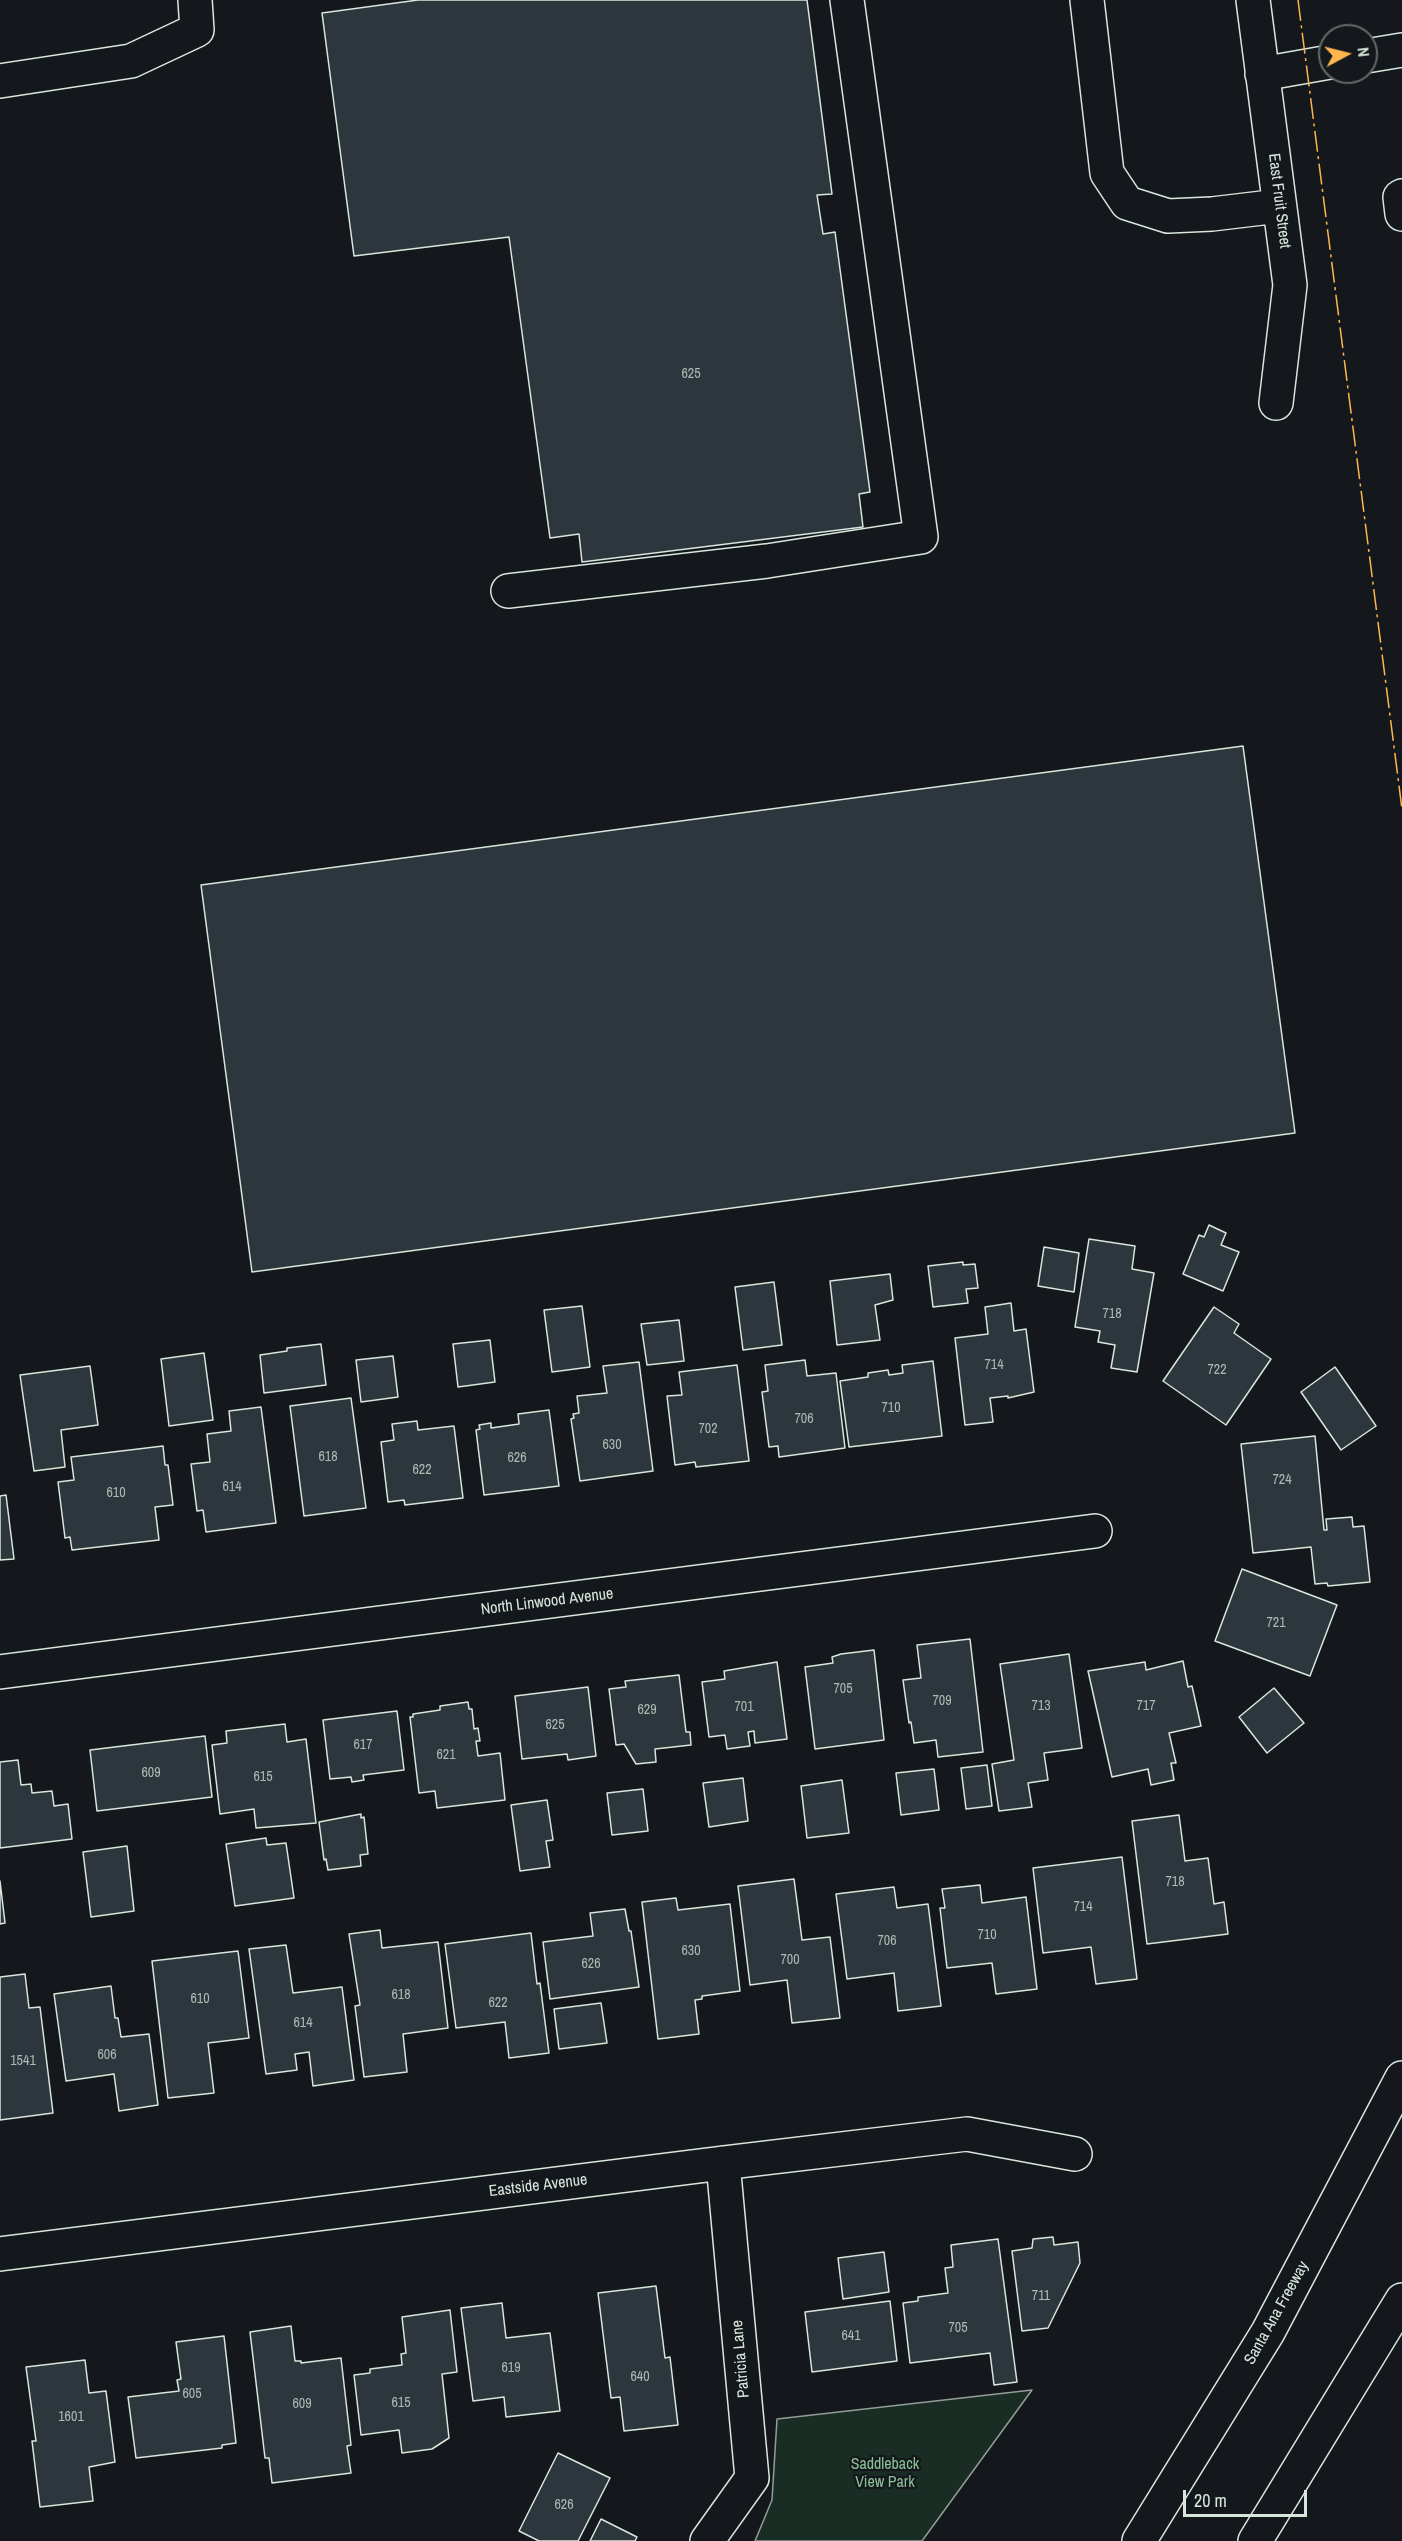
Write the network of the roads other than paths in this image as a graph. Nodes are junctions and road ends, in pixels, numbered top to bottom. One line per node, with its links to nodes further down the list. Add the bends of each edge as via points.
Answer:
1 (195, 0): 9 (main road, via 197,30 131,61)
2 (847, 0): 14 (main road, via 921,537 767,561)
3 (1087, 0): 11 (main road, via 1107,173 1127,203 1168,216)
4 (1253, 0): 8 (main road, East Fruit Street)
5 (1402, 50): 6 (main road)
6 (1378, 54)
7 (1318, 64): 8 (main road)
8 (1262, 74): 11 (main road, East Fruit Street)
9 (0, 81)
10 (1402, 196): 12 (main road)
11 (1279, 206): 13 (main road, East Fruit Street, via 1290,285)
12 (1402, 214)
13 (1276, 403)
14 (508, 591)
15 (1095, 1531): 16 (main road, North Linwood Avenue)
16 (0, 1672)
17 (1402, 2078): 23 (main road, Santa Ana Freeway, via 1268,2332)
18 (1075, 2154): 19 (main road, Eastside Avenue, via 968,2134)
19 (723, 2163): 20 (main road, Eastside Avenue); 22 (main road, Patricia Lane, via 752,2478)
20 (0, 2254)
21 (1402, 2300): 24 (main road)
22 (707, 2541)
23 (1139, 2541)
24 (1255, 2541)

